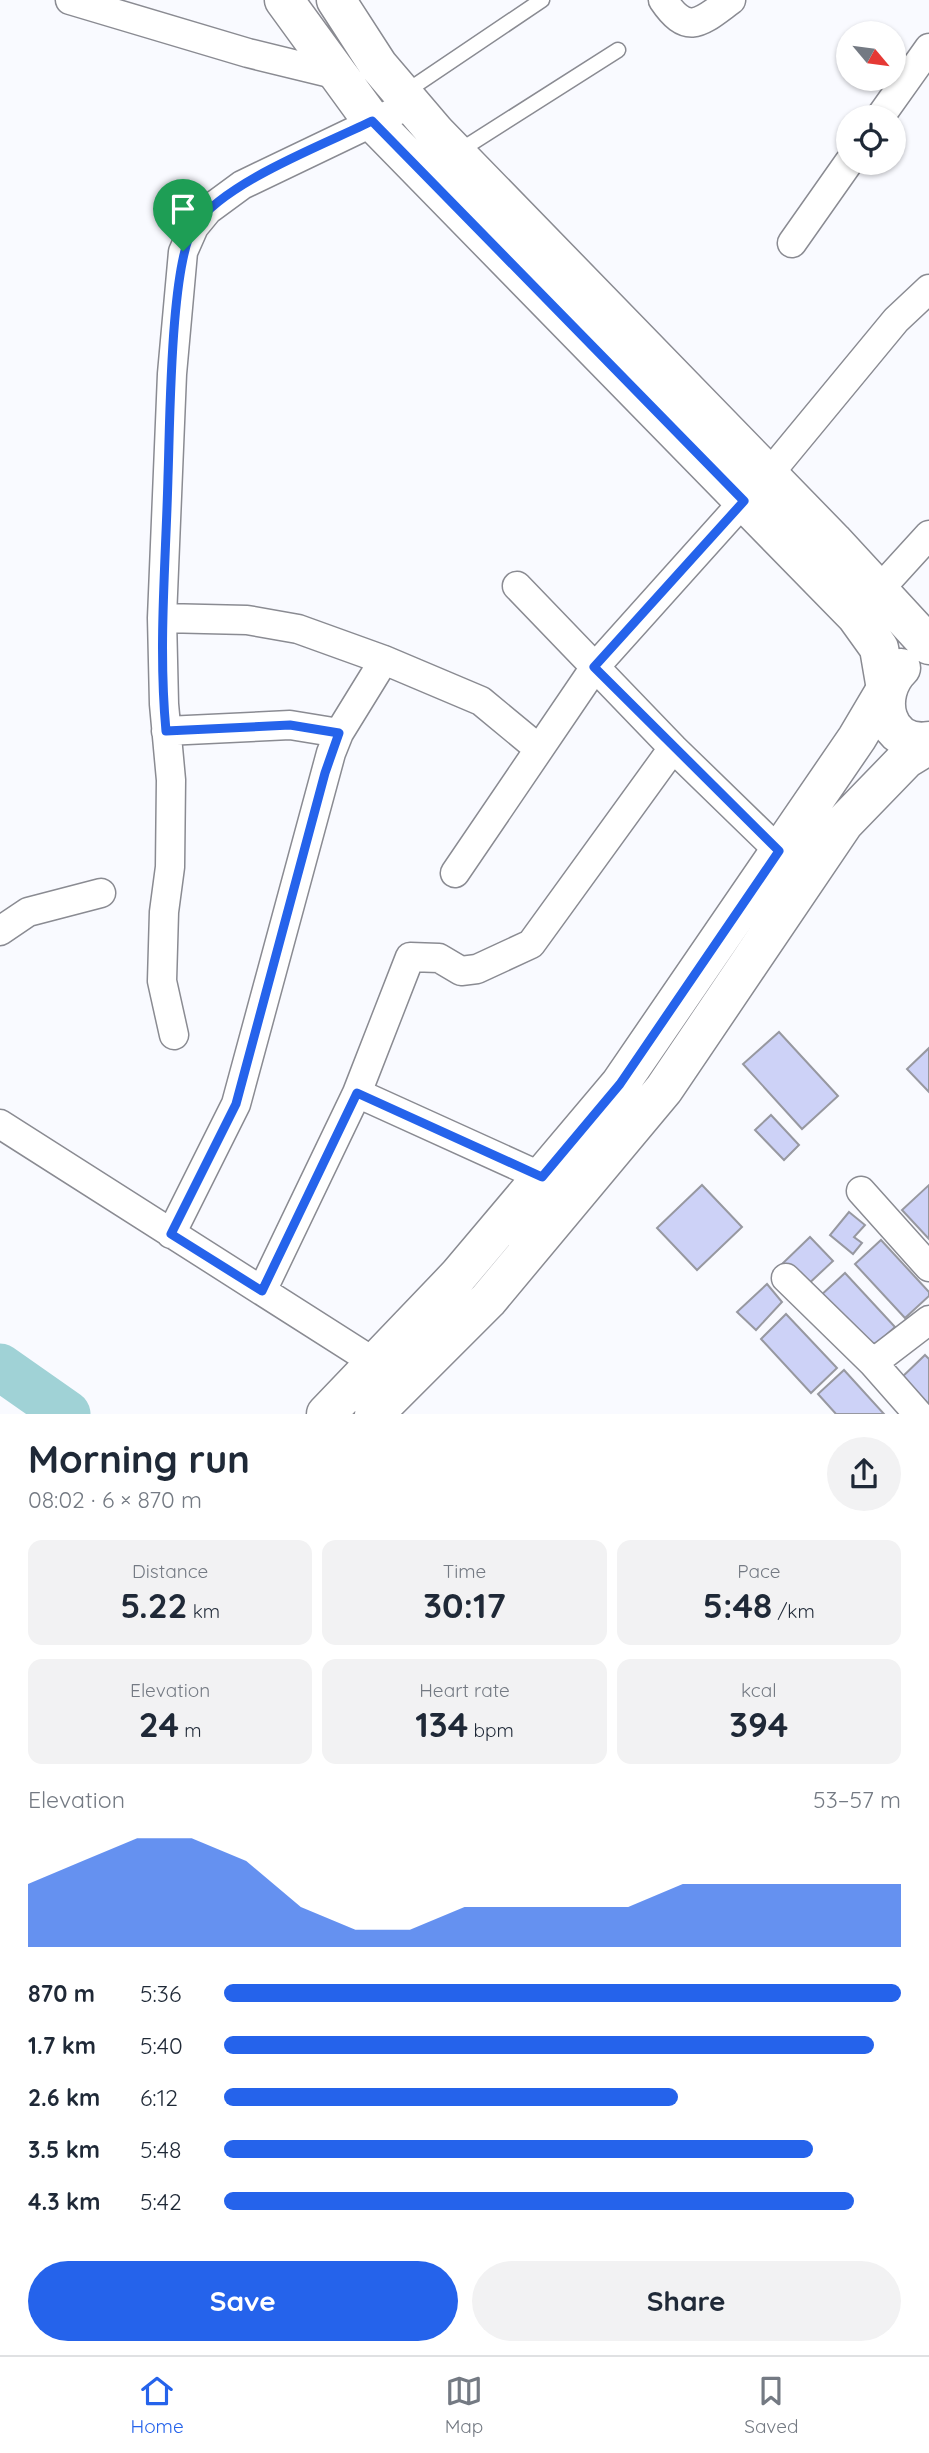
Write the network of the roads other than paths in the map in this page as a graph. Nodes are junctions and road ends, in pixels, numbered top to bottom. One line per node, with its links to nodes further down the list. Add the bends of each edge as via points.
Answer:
1 (284, 0): 9 (main road)
2 (336, 0): 10 (main road)
3 (542, 0): 10 (lane)
4 (663, 0): 5 (street, via 676,18 687,23 700,22)
5 (731, 0)
6 (87, 3): 9 (street)
7 (929, 48): 11 (street)
8 (618, 50): 13 (lane)
9 (344, 78): 10 (street); 12 (main road)
10 (399, 89): 12 (street); 13 (main road)
11 (889, 105)
12 (372, 121): 17 (main road); 21 (street, via 242,185 208,210 183,251 172,374)
13 (456, 153): 17 (main road)
14 (840, 175): 15 (street)
15 (792, 243)
16 (929, 289): 17 (street, via 896,320)
17 (756, 488): 20 (main road); 25 (street)
18 (929, 535): 20 (street)
19 (517, 586): 25 (street)
20 (868, 603): 22 (main road); 26 (main road)
21 (162, 618): 23 (street, via 274,624); 27 (street)
22 (929, 645)
23 (384, 660): 28 (street); 31 (street, via 481,701)
24 (929, 660): 26 (main road, via 900,668)
25 (594, 667): 30 (street); 31 (street)
26 (886, 689): 29 (main road, via 884,701 891,724 910,740); 32 (main road)
27 (166, 731): 28 (street, via 290,725); 36 (street, via 171,780 170,867 162,981)
28 (339, 733): 41 (street, via 236,1104)
29 (929, 743): 48 (main road, via 906,759 844,823 664,1089 488,1300)
30 (673, 748): 32 (street); 37 (street, via 531,944 477,969 461,971 439,958 410,957)
31 (539, 749): 33 (street)
32 (779, 851): 39 (main road, via 620,1084)
33 (455, 873)
34 (100, 893): 35 (street, via 28,912)
35 (0, 931)
36 (174, 1035)
37 (357, 1093): 39 (street); 44 (street)
38 (0, 1124): 41 (street)
39 (542, 1177): 46 (main road, via 458,1276)
40 (861, 1191): 42 (street)
41 (171, 1234): 44 (street)
42 (929, 1268)
43 (786, 1278): 47 (street)
44 (262, 1291): 46 (street)
45 (929, 1320): 47 (street)
46 (373, 1362): 48 (street); 49 (main road)
47 (873, 1363): 51 (street)
48 (406, 1382): 50 (main road)
49 (326, 1413)
50 (374, 1413)
51 (918, 1413)

